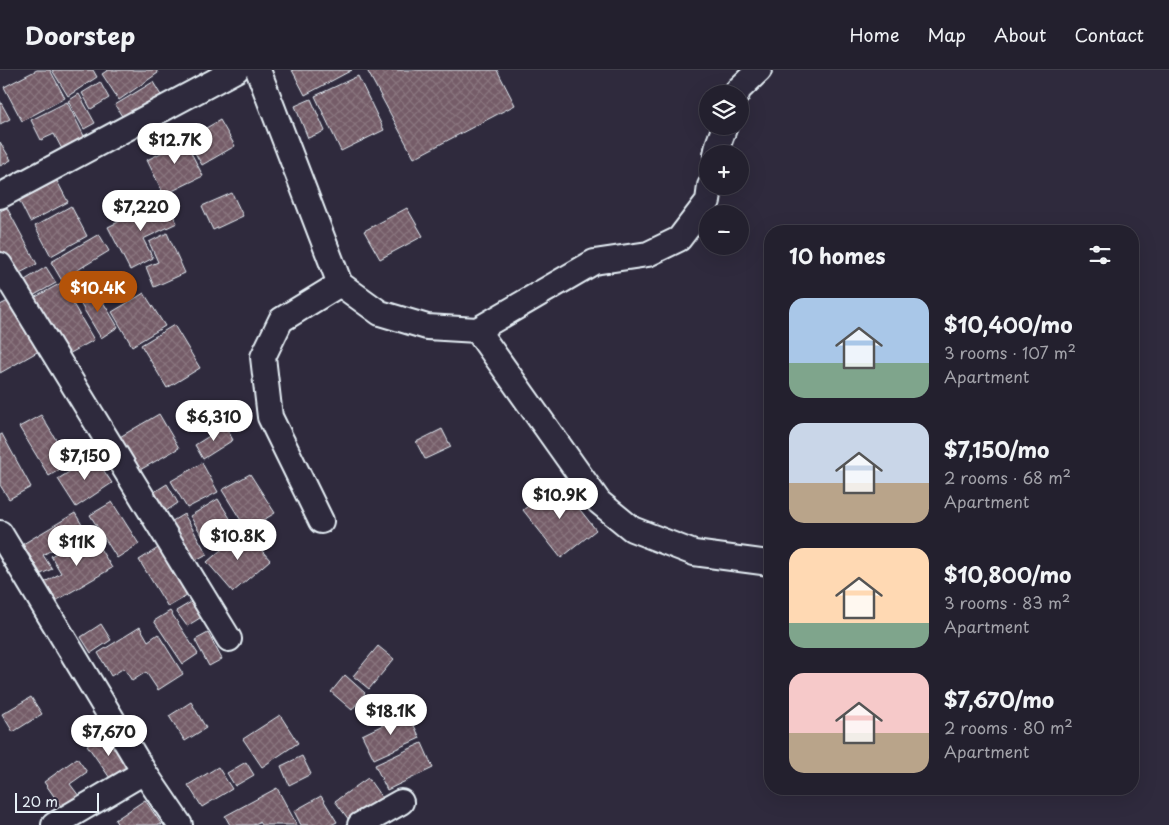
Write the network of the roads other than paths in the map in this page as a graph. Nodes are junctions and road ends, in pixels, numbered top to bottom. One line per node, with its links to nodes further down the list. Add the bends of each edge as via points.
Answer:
1 (236, 70): 6 (street)
2 (258, 70): 8 (street)
3 (759, 70): 4 (street)
4 (743, 85)
5 (709, 195): 9 (street, via 679,239 648,254 594,262)
6 (0, 196)
7 (0, 265): 13 (street)
8 (340, 284): 9 (street, via 380,313 427,327); 10 (street, via 281,320 263,357 270,417)
9 (478, 330): 12 (street, via 599,502 632,529 694,553)
10 (321, 521)
11 (0, 533): 14 (street)
12 (764, 562)
13 (229, 639)
14 (144, 772): 16 (street); 17 (street)
15 (401, 802): 18 (street)
16 (54, 825)
17 (180, 825)
18 (360, 825)

